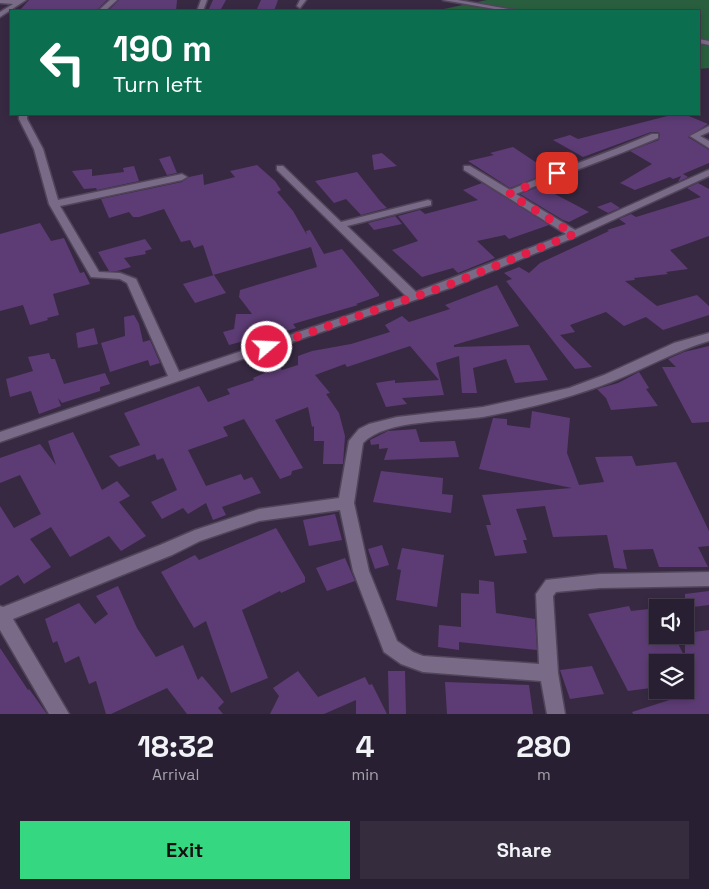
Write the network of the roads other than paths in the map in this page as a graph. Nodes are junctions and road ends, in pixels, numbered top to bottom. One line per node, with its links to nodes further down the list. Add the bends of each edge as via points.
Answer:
1 (114, 0): 5 (street)
2 (446, 0): 6 (street)
3 (0, 1): 4 (street)
4 (22, 1): 7 (street)
5 (102, 10)
6 (511, 10)
7 (0, 15)
8 (23, 115): 18 (street, via 39,152)
9 (709, 129): 11 (street, via 694,136)
10 (655, 136): 16 (street)
11 (709, 145)
12 (280, 168): 19 (street)
13 (468, 168): 16 (street)
14 (709, 173): 20 (street)
15 (182, 177): 18 (street)
16 (509, 194): 20 (street)
17 (428, 203): 19 (street)
18 (54, 204): 23 (street, via 95,275 126,277 132,281)
19 (340, 225): 21 (street)
20 (574, 234): 21 (street, via 446,286)
21 (413, 296): 23 (street)
22 (709, 337): 25 (street, via 678,346 572,392 483,412 397,422 374,428 356,441)
23 (175, 378): 24 (street)
24 (0, 437)
25 (346, 503): 27 (street, via 259,515 195,536); 28 (street, via 361,571 390,646 423,664)
26 (709, 579): 28 (street, via 552,585 544,594)
27 (0, 615): 29 (street)
28 (549, 673): 30 (street)
29 (60, 714)
30 (556, 714)

